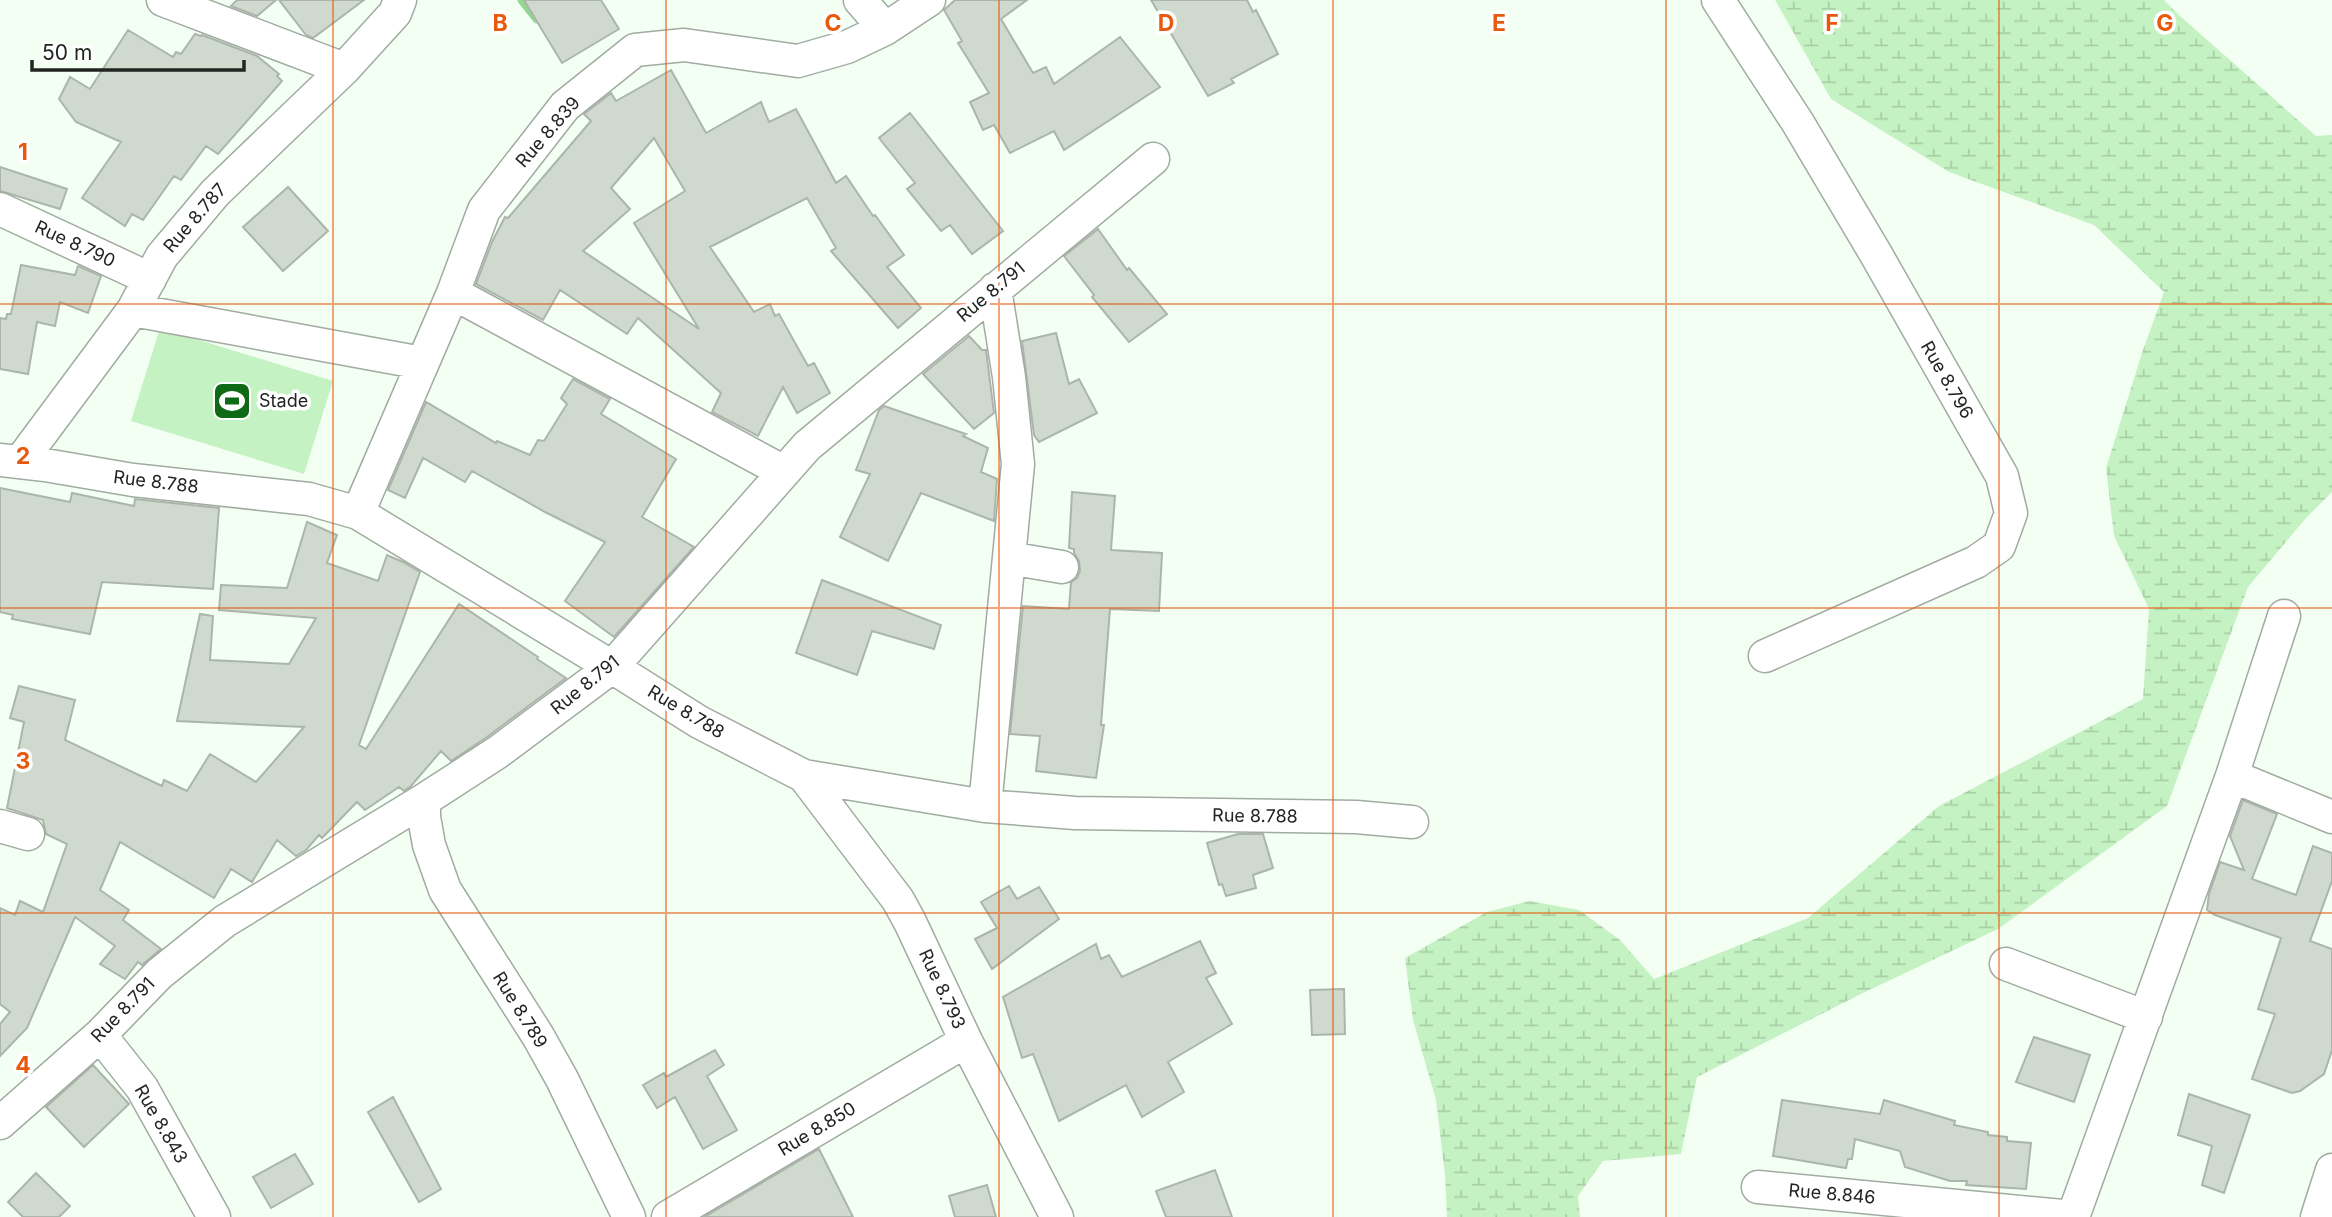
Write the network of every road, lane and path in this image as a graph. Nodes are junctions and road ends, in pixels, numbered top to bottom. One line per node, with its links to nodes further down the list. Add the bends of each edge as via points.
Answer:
1 (163, 0): 7 (street)
2 (400, 0): 7 (street, Rue 8.787, via 395,13)
3 (860, 0): 6 (street)
4 (929, 0): 6 (street, Rue 8.839)
5 (1718, 0): 21 (street, Rue 8.796, via 1798,123 1890,279 2002,476 2011,513 1999,546 1976,562)
6 (885, 29): 12 (street, Rue 8.839, via 847,47 798,61 684,45 635,50 565,106 484,210)
7 (344, 69): 10 (street, Rue 8.787, via 215,193 162,256)
8 (1153, 159): 11 (street, Rue 8.791)
9 (0, 209): 10 (street, Rue 8.790)
10 (150, 279): 13 (street, Rue 8.787)
11 (995, 289): 16 (street, Rue 8.791, via 807,446); 18 (street, via 1018,464)
12 (453, 293): 14 (street, Rue 8.839); 16 (street)
13 (133, 310): 14 (street); 15 (street, Rue 8.787)
14 (422, 363): 17 (street, Rue 8.839)
15 (10, 461): 17 (street, Rue 8.788, via 309,499)
16 (784, 472): 22 (street, Rue 8.791)
17 (358, 513): 22 (street, Rue 8.788)
18 (1009, 558): 19 (street); 26 (street)
19 (1062, 567)
20 (2284, 615): 24 (street)
21 (1765, 656)
22 (612, 667): 23 (street, Rue 8.788, via 699,722); 25 (street, Rue 8.791, via 498,752)
23 (804, 776): 26 (street, Rue 8.788); 32 (street, Rue 8.793, via 898,900)
24 (2232, 776): 27 (street); 30 (street)
25 (424, 800): 31 (street, Rue 8.791, via 226,921 159,974); 37 (street, Rue 8.789, via 429,845 445,890 538,1036)
26 (985, 807): 28 (street, Rue 8.788)
27 (2332, 817)
28 (1412, 822)
29 (2006, 964): 30 (street)
30 (2146, 1017): 40 (street)
31 (100, 1035): 33 (street, Rue 8.791); 36 (street, Rue 8.843, via 142,1088)
32 (966, 1041): 38 (street, Rue 8.850); 39 (street, Rue 8.793)
33 (0, 1123)
34 (2332, 1170): 41 (street)
35 (1758, 1187): 40 (street, Rue 8.846)
36 (214, 1217)
37 (629, 1217)
38 (668, 1217)
39 (1057, 1217)
40 (2073, 1217)
41 (2317, 1217)

